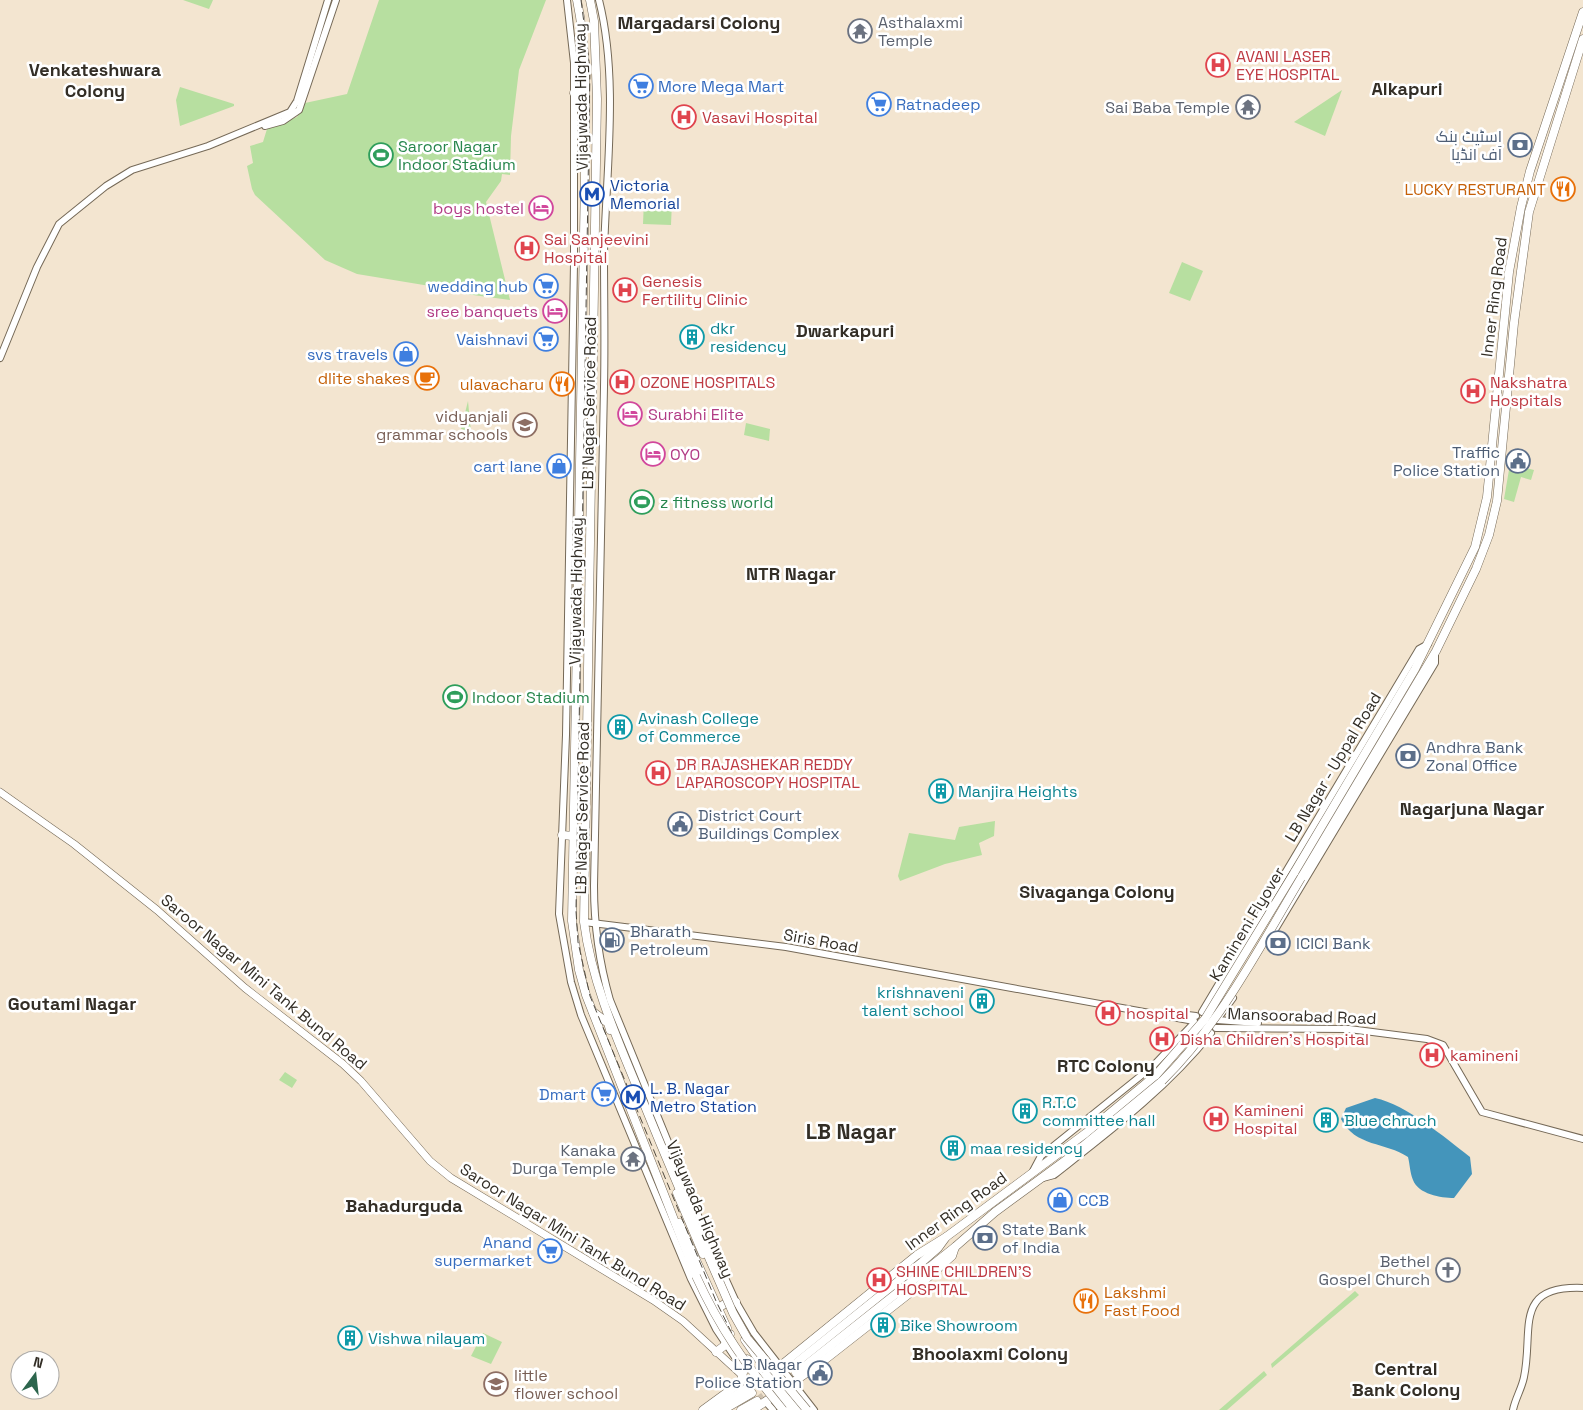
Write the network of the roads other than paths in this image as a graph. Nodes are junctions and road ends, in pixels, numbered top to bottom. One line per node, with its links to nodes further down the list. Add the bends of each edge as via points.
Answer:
1 (328, 0): 11 (street, via 296,101 290,112)
2 (336, 0): 11 (street, via 299,110 283,121)
3 (567, 0): 10 (street)
4 (577, 0): 9 (main road, Vijaywada Highway, via 582,22)
5 (590, 0): 13 (main road, Vijaywada Highway, via 597,72)
6 (599, 0): 30 (street, LB Nagar Service Road, via 604,19 610,100 604,254)
7 (1583, 12): 14 (main road, Inner Ring Road, via 1521,207 1509,272)
8 (1583, 40): 15 (main road, Inner Ring Road, via 1530,209)
9 (585, 92): 10 (main road); 12 (main road, Vijaywada Highway)
10 (574, 93): 18 (street)
11 (261, 125): 16 (street, via 132,170 106,186 59,224 36,267)
12 (583, 273): 13 (main road); 17 (main road, Vijaywada Highway)
13 (595, 274): 21 (main road, Vijaywada Highway)
14 (1502, 341): 15 (main road); 19 (main road, Inner Ring Road, via 1485,507 1475,547)
15 (1511, 349): 22 (main road, Inner Ring Road, via 1496,502 1489,535)
16 (0, 358)
17 (582, 376): 18 (main road); 20 (main road, Vijaywada Highway)
18 (572, 377): 26 (street)
19 (1429, 643): 28 (main road, Kamineni Flyover); 34 (street, LB Nagar - Uppal Road, via 1419,649)
20 (578, 646): 21 (main road); 24 (main road, Vijaywada Highway)
21 (588, 646): 25 (main road, Vijaywada Highway)
22 (1436, 651): 28 (main road, Kamineni Flyover); 35 (street, LB Nagar - Uppal Road, via 1435,664 1305,882)
23 (0, 792): 61 (main road, Saroor Nagar Mini Tank Bund Road, via 74,844 245,988 343,1064 430,1161 451,1178 653,1300 683,1321)
24 (574, 822): 25 (main road); 27 (main road, Vijaywada Highway)
25 (586, 823): 29 (main road, Vijaywada Highway)
26 (562, 836): 27 (main road); 57 (street, via 559,914 571,982 581,1015 635,1150)
27 (573, 836): 31 (main road, Vijaywada Highway, via 572,921 579,970)
28 (1297, 875): 39 (main road, Kamineni Flyover, bridge, via 1218,1014 1197,1042)
29 (584, 922): 30 (street, Siris Road); 32 (main road, Vijaywada Highway, via 588,950)
30 (594, 923): 34 (street, Siris Road, via 786,948 1052,996); 43 (street, LB Nagar Service Road, via 610,1000)
31 (590, 1004): 32 (main road); 33 (main road, Vijaywada Highway)
32 (606, 1010): 41 (main road, Vijaywada Highway)
33 (593, 1012): 45 (main road, Vijaywada Highway); 54 (main road, Vijaywada Highway, via 608,1022 688,1221)
34 (1197, 1018): 35 (street, via 1209,1012); 38 (street, via 1200,1033); 42 (street, LB Nagar - Uppal Road, via 1153,1066 1041,1156)
35 (1216, 1020): 36 (street); 37 (street)
36 (1268, 1026): 37 (street, Mansoorabad Road); 40 (street, Mansoorabad Road, via 1349,1028 1427,1039 1443,1045 1482,1112)
37 (1216, 1028): 38 (street)
38 (1211, 1033): 44 (street, via 1155,1094 1054,1175)
39 (1159, 1078): 42 (main road, Kamineni Flyover); 44 (main road, Kamineni Flyover)
40 (1583, 1139)
41 (671, 1167): 43 (main road); 80 (main road, Vijaywada Highway, bridge, via 747,1338)
42 (1033, 1172): 46 (main road, Inner Ring Road)
43 (681, 1173): 53 (street, LB Nagar Service Road)
44 (1040, 1179): 47 (main road, Inner Ring Road)
45 (662, 1184): 55 (main road, Vijaywada Highway); 78 (main road, bridge, via 662,1192 696,1276 728,1339)
46 (1006, 1192): 47 (main road); 48 (main road, Inner Ring Road)
47 (1012, 1200): 49 (main road, Inner Ring Road)
48 (989, 1205): 49 (main road); 50 (main road, Inner Ring Road)
49 (995, 1212): 51 (main road, Inner Ring Road)
50 (946, 1237): 51 (main road, via 927,1257 793,1370); 63 (main road, Inner Ring Road, via 917,1255)
51 (955, 1247): 66 (main road, Inner Ring Road, via 952,1256 915,1289)
52 (1583, 1288): 82 (street, via 1563,1287 1544,1294 1530,1311 1524,1377)
53 (736, 1302): 54 (main road, via 732,1300); 63 (street, LB Nagar Service Road)
54 (726, 1305): 55 (main road); 65 (main road, Vijaywada Highway)
55 (717, 1309): 56 (main road, Vijaywada Highway)
56 (723, 1320): 57 (main road); 58 (main road, Vijaywada Highway)
57 (714, 1324): 60 (street)
58 (730, 1334): 59 (main road, Vijaywada Highway); 60 (main road)
59 (736, 1343): 60 (main road); 62 (main road, Vijaywada Highway)
60 (726, 1344): 61 (main road); 64 (street)
61 (716, 1352): 64 (main road, Saroor Nagar Mini Tank Bund Road)
62 (747, 1359): 64 (main road); 65 (main road, Vijaywada Highway)
63 (779, 1367): 65 (main road, Inner Ring Road); 66 (street)
64 (743, 1373): 72 (main road, via 733,1390)
65 (765, 1376): 68 (main road, Vijaywada Highway); 73 (main road, Inner Ring Road)
66 (793, 1383): 68 (main road, Inner Ring Road); 69 (street)
67 (752, 1393): 74 (main road)
68 (779, 1393): 71 (main road, Inner Ring Road); 79 (main road, Vijaywada Highway)
69 (807, 1400): 79 (main road); 81 (street)
70 (757, 1401): 75 (main road)
71 (766, 1402): 76 (main road, Inner Ring Road); 77 (street)
72 (703, 1410)
73 (713, 1410)
74 (724, 1410)
75 (741, 1410)
76 (753, 1410)
77 (773, 1410)
78 (783, 1410)
79 (795, 1410)
80 (807, 1410)
81 (814, 1410)
82 (1513, 1410)

